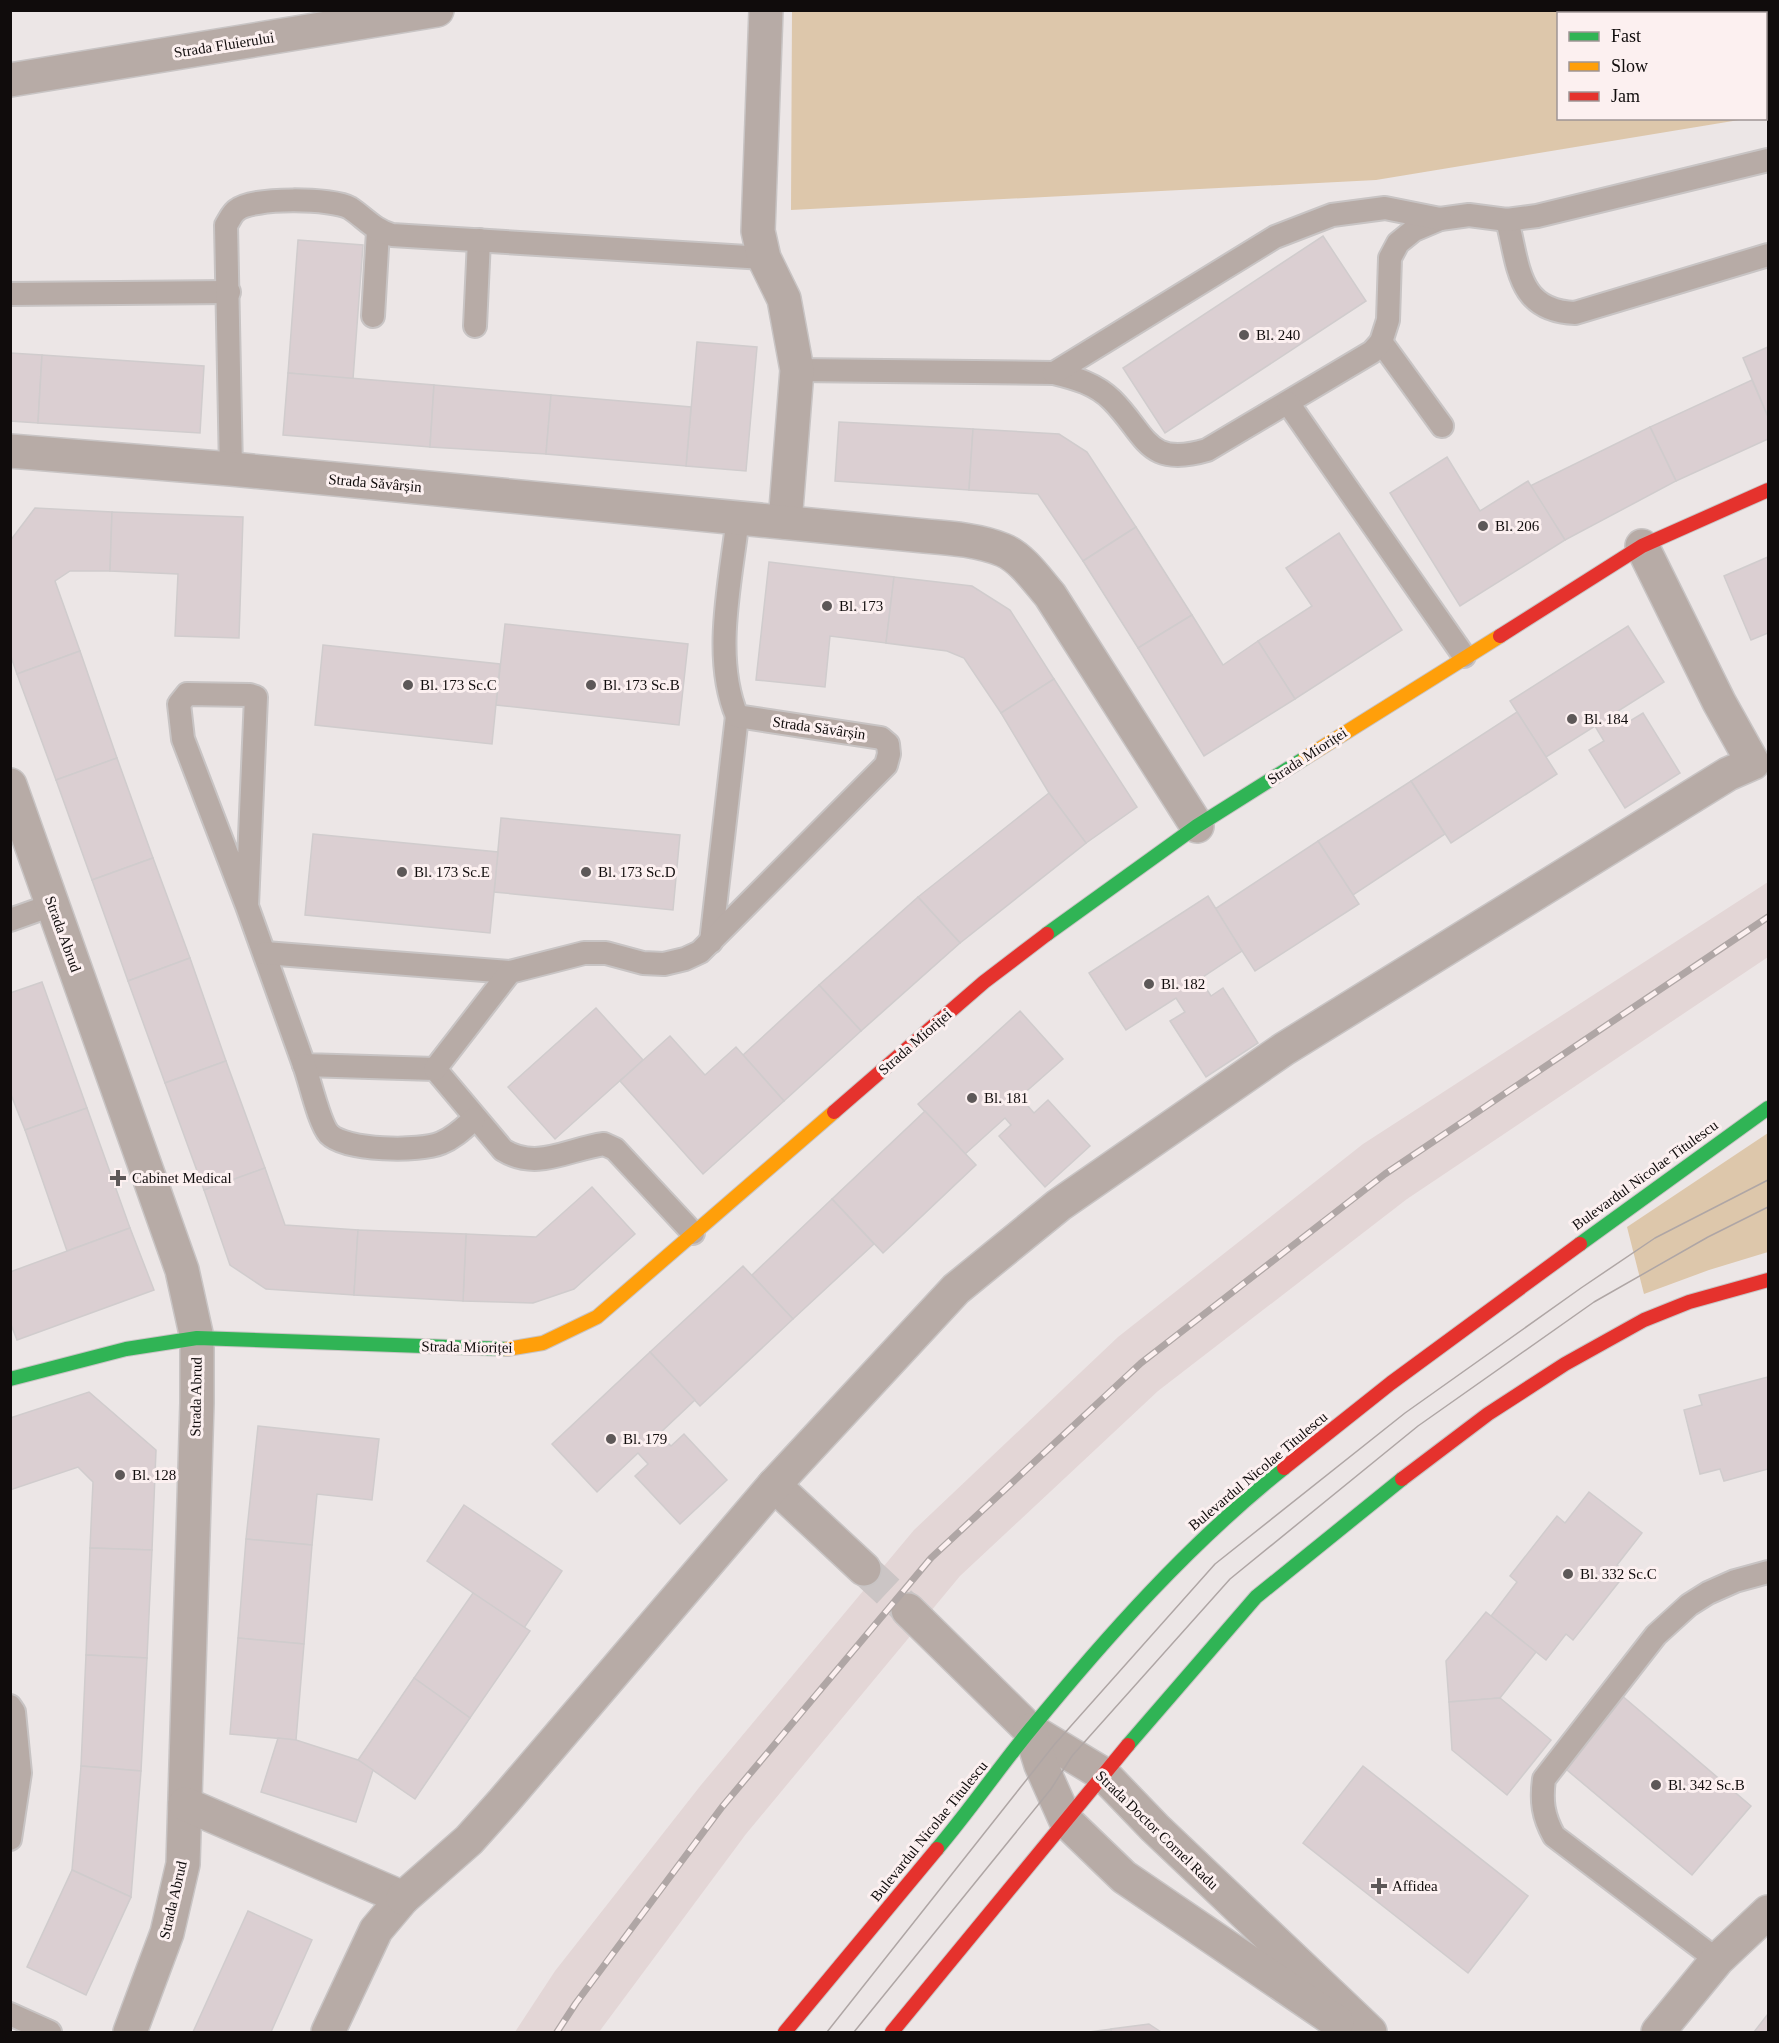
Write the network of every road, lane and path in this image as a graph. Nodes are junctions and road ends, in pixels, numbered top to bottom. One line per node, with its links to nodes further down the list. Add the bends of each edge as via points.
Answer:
1 (436, 10): 3 (street, Strada Fluierului)
2 (766, 10): 10 (street, via 757,200)
3 (10, 80)
4 (1768, 160): 6 (lane)
5 (1440, 219): 6 (lane, via 1469,215); 15 (lane, via 1414,230 1398,243 1390,258 1388,320); 17 (lane, via 1385,208 1332,215 1275,237)
6 (1507, 220): 9 (lane, via 1524,284 1536,303 1556,313 1575,314)
7 (378, 231): 8 (lane); 11 (lane, via 350,208 333,202 255,202 237,209 226,225); 13 (lane)
8 (479, 240): 10 (lane); 14 (lane)
9 (1768, 255)
10 (764, 258): 16 (street, via 784,299)
11 (229, 292): 12 (lane); 21 (lane)
12 (10, 294)
13 (373, 315)
14 (476, 326)
15 (1381, 342): 18 (lane, via 1372,352); 19 (lane)
16 (797, 369): 17 (lane); 24 (street)
17 (1054, 373): 18 (lane, via 1091,385 1112,400 1143,441 1162,453 1187,456 1207,450)
18 (1288, 403): 26 (lane)
19 (1442, 426)
20 (10, 451): 21 (street, Strada Săvârșin)
21 (231, 469): 23 (street, Strada Săvârșin)
22 (1768, 490): 25 (main road, Strada Mioriței)
23 (738, 517): 24 (street, Strada Săvârșin); 27 (lane, via 725,642 728,696)
24 (785, 522): 30 (street, Strada Săvârșin, via 968,540 1004,550 1050,595)
25 (1642, 546): 26 (main road, Strada Mioriței); 28 (street, via 1719,702)
26 (1464, 656): 30 (main road, Strada Mioriței)
27 (737, 716): 34 (lane); 34 (lane, Strada Săvârșin, via 881,738 888,744 889,754 886,765)
28 (1761, 758): 45 (street, via 1728,774 1284,1049 1059,1205 956,1289)
29 (10, 785): 31 (street, Strada Abrud)
30 (1197, 826): 41 (main road, Strada Mioriței, via 984,982)
31 (52, 905): 33 (lane); 43 (street, Strada Abrud, via 182,1270)
32 (247, 906): 32 (lane, via 256,697 187,694 179,704 183,739); 35 (lane)
33 (10, 920)
34 (706, 947): 36 (lane, via 685,959 664,964 584,953)
35 (265, 953): 36 (lane); 37 (lane)
36 (510, 972): 38 (lane)
37 (304, 1065): 38 (lane); 40 (lane, via 326,1130 343,1143 421,1148 454,1137)
38 (435, 1068): 40 (lane)
39 (1768, 1108): 50 (main road, Bulevardul Nicolae Titulescu, via 1391,1383 1259,1488 1202,1539 1129,1615)
40 (474, 1119): 41 (lane, via 517,1159 535,1160 604,1144 615,1149)
41 (693, 1233): 43 (main road, Strada Mioriței, via 597,1317 543,1344 493,1350)
42 (1768, 1280): 51 (main road, via 1689,1302 1644,1320 1565,1364 1488,1414 1329,1535 1256,1597)
43 (197, 1338): 44 (main road, Strada Mioriței, via 126,1349); 52 (street, Strada Abrud)
44 (10, 1379)
45 (774, 1485): 46 (street); 55 (street, via 469,1840)
46 (864, 1569)
47 (1768, 1572): 57 (lane, via 1708,1593 1656,1635 1544,1779 1541,1800 1554,1836)
48 (908, 1610): 50 (street)
49 (10, 1706): 54 (lane, via 14,1712 20,1773)
50 (1030, 1730): 51 (street, Strada Doctor Cornel Radu); 53 (street); 62 (main road, Bulevardul Nicolae Titulescu, via 962,1819)
51 (1103, 1774): 53 (main road); 65 (street, Strada Doctor Cornel Radu)
52 (185, 1804): 55 (street); 60 (street, Strada Abrud, via 183,1864 167,1933)
53 (1066, 1821): 63 (main road); 64 (street, via 1124,1878)
54 (10, 1839)
55 (403, 1898): 61 (street, via 376,1930)
56 (1768, 1912): 57 (street)
57 (1717, 1960): 66 (street)
58 (10, 2014): 59 (lane)
59 (51, 2032)
60 (130, 2032)
61 (328, 2032)
62 (785, 2032)
63 (892, 2032)
64 (1352, 2032)
65 (1370, 2032)
66 (1658, 2032)

